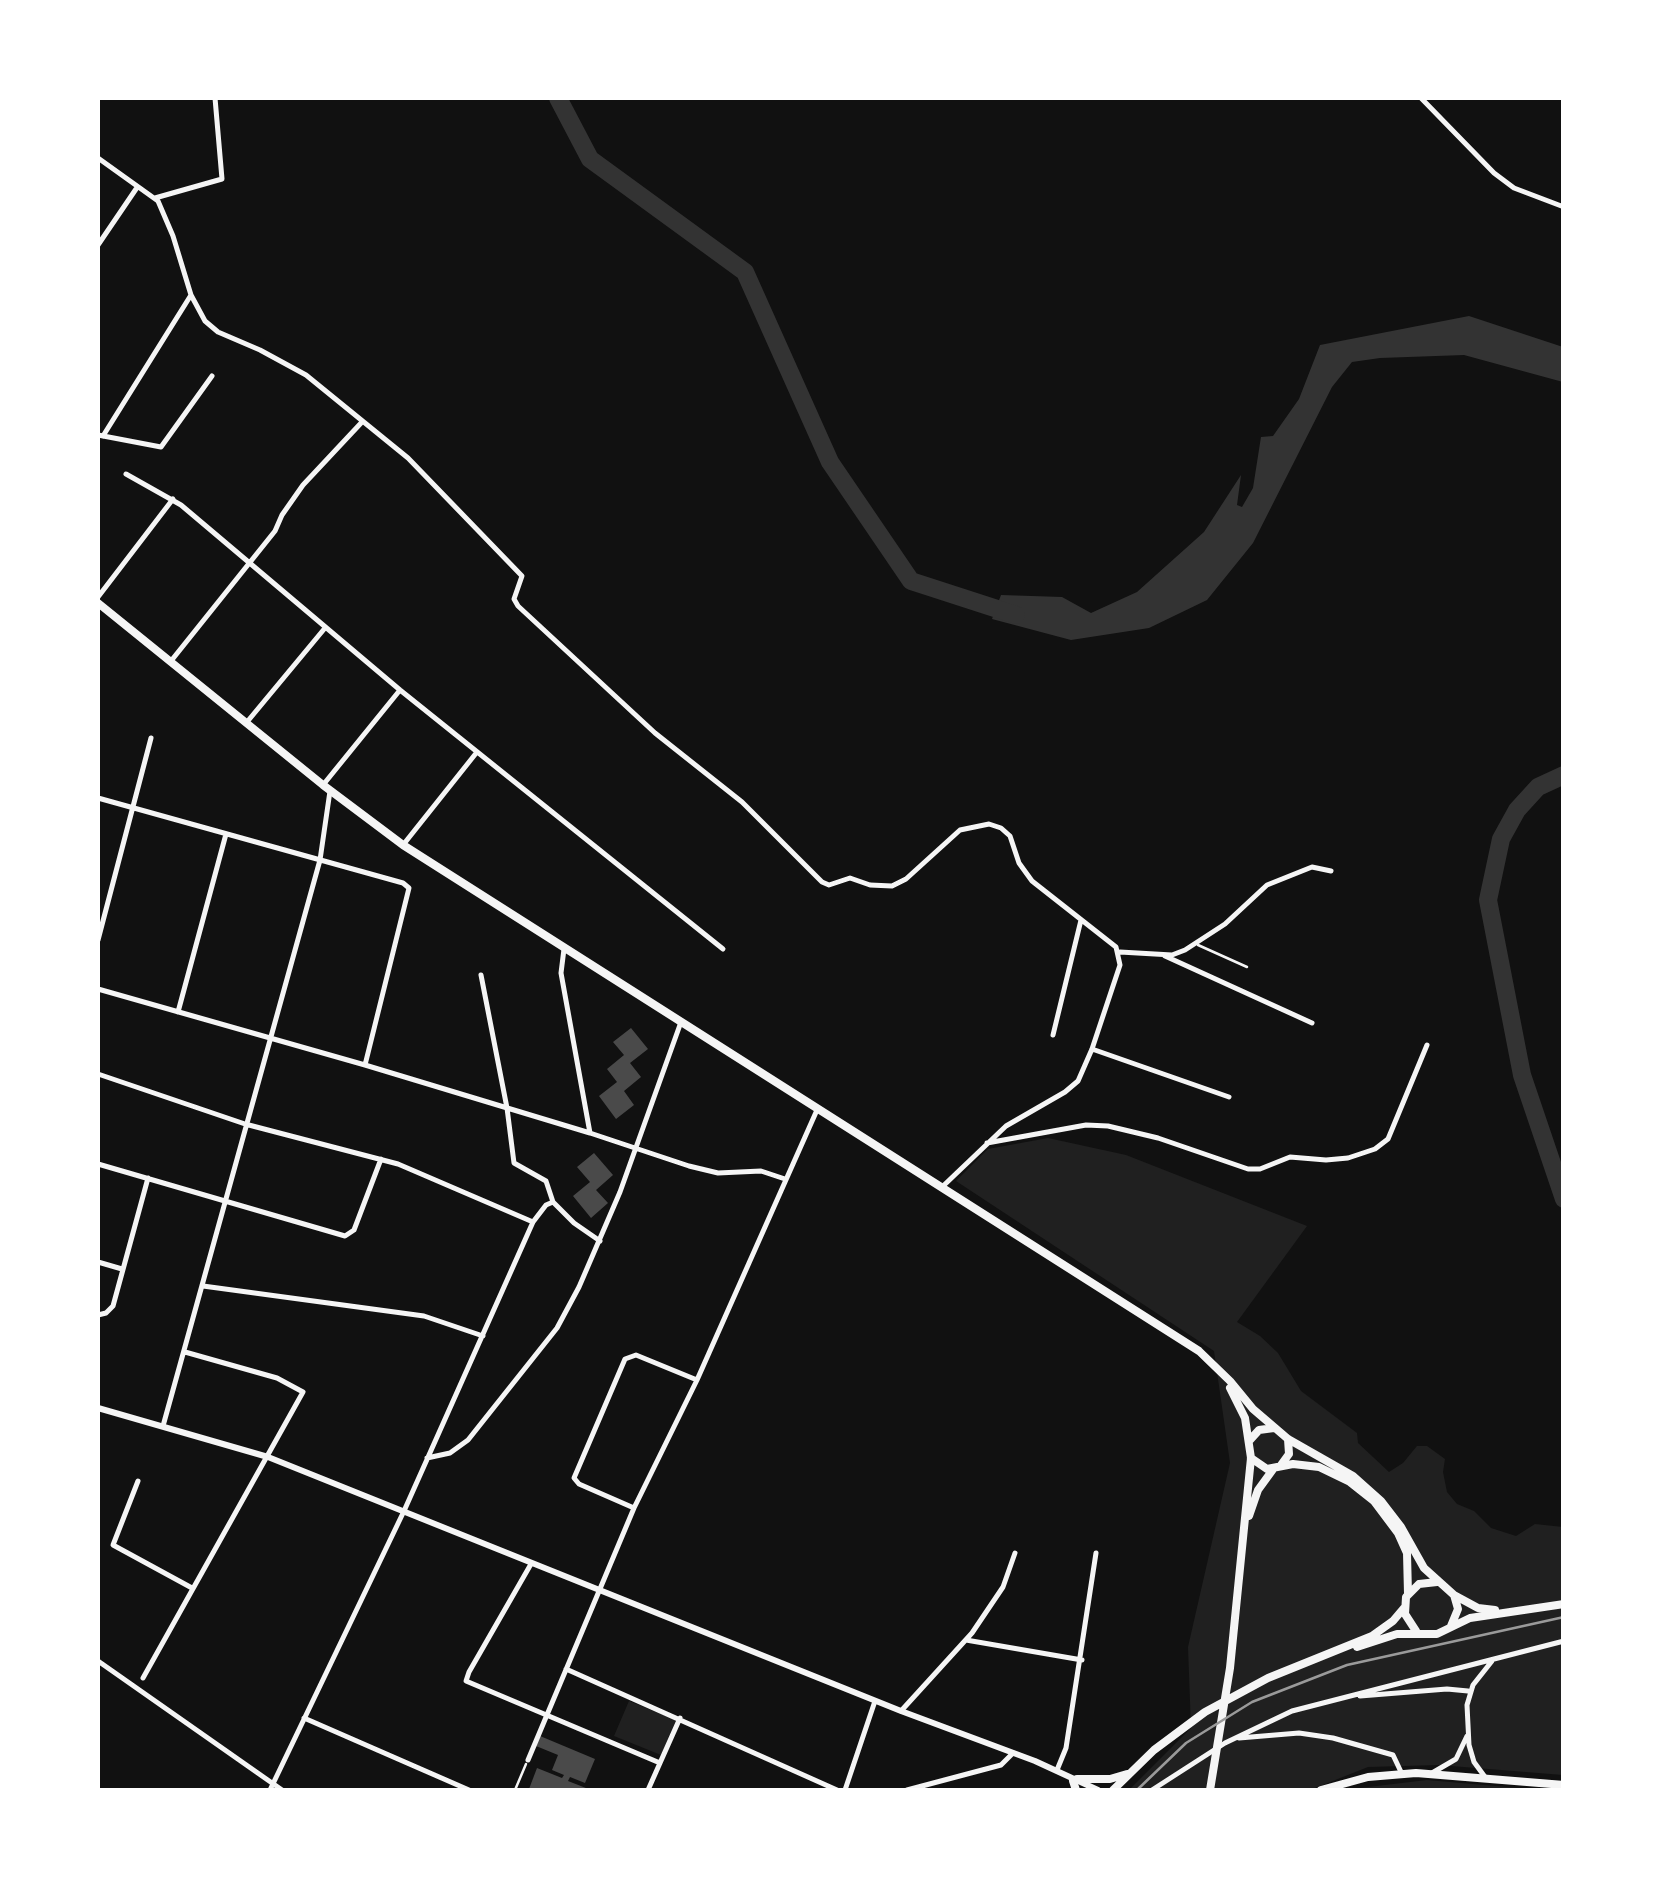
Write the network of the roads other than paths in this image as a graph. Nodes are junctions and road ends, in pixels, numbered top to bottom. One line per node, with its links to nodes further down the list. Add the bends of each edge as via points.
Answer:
1 (215, 98): 5 (street, via 222,179)
2 (1421, 98): 6 (street, via 1494,173)
3 (98, 158): 4 (street)
4 (136, 188): 5 (street); 7 (street)
5 (155, 198): 8 (street)
6 (1564, 208)
7 (98, 245)
8 (191, 295): 10 (street, via 213,328 306,375); 11 (street)
9 (212, 376): 11 (street, via 161,447)
10 (362, 422): 14 (street, via 303,485); 29 (street, via 408,458 518,571 518,606 742,802 825,884 850,878 892,886 960,830 989,824 1010,836 1032,881)
11 (100, 435)
12 (126, 474): 13 (street)
13 (172, 499): 14 (street); 15 (street)
14 (250, 564): 16 (street); 17 (street)
15 (98, 600): 17 (main road)
16 (325, 628): 18 (street); 19 (street)
17 (171, 661): 19 (main road)
18 (400, 690): 21 (street); 22 (street)
19 (247, 722): 22 (main road)
20 (151, 738): 24 (street)
21 (477, 752): 26 (street); 33 (street)
22 (327, 788): 26 (main road); 27 (street)
23 (98, 798): 24 (street)
24 (134, 808): 25 (street); 30 (street)
25 (226, 834): 27 (street); 39 (street)
26 (403, 845): 32 (main road)
27 (320, 860): 43 (street); 46 (street, via 409,888)
28 (1332, 871): 31 (street, via 1312,867 1267,885)
29 (1081, 920): 34 (street); 42 (street)
30 (98, 940)
31 (1196, 944): 35 (street); 36 (lane)
32 (564, 948): 40 (main road); 52 (street, via 561,973)
33 (722, 949)
34 (1120, 952): 35 (street); 45 (street)
35 (1162, 955): 41 (street)
36 (1247, 967)
37 (482, 975): 49 (street)
38 (98, 989): 39 (street)
39 (178, 1012): 43 (street)
40 (681, 1022): 50 (main road); 54 (street)
41 (1312, 1022)
42 (1052, 1034)
43 (270, 1038): 46 (street); 51 (street)
44 (1427, 1044): 53 (street, via 1388,1139 1348,1158 1290,1157 1248,1169 1158,1138 1086,1125)
45 (1092, 1050): 48 (street); 53 (street, via 1074,1086)
46 (365, 1065): 49 (street)
47 (98, 1074): 51 (street)
48 (1229, 1096)
49 (507, 1108): 52 (street); 61 (street, via 514,1164 546,1181)
50 (818, 1110): 58 (street); 59 (main road)
51 (245, 1124): 55 (street); 60 (street)
52 (590, 1133): 54 (street)
53 (987, 1143): 59 (street)
54 (635, 1148): 58 (street, via 706,1171 753,1170); 63 (street)
55 (381, 1159): 60 (street, via 356,1225 345,1236); 62 (street)
56 (98, 1164): 57 (street)
57 (148, 1177): 60 (street); 65 (street)
58 (785, 1179): 71 (street)
59 (940, 1188): 68 (main road)
60 (226, 1201): 66 (street)
61 (553, 1202): 62 (street); 63 (street)
62 (534, 1222): 69 (street)
63 (600, 1241): 78 (street, via 544,1348 463,1446)
64 (98, 1262): 65 (street)
65 (122, 1269): 67 (street, via 111,1309)
66 (203, 1286): 69 (street, via 424,1316); 70 (street)
67 (98, 1314)
68 (1158, 1324): 74 (main road, via 1208,1359); 76 (main road, via 1234,1394)
69 (482, 1336): 78 (street)
70 (184, 1352): 73 (street); 77 (street, via 303,1392)
71 (697, 1380): 82 (street); 82 (street, via 636,1354 625,1358 574,1475)
72 (98, 1408): 73 (street)
73 (163, 1426): 77 (street)
74 (1274, 1428): 75 (main road); 76 (main road, via 1258,1430)
75 (1288, 1439): 80 (main road, via 1288,1456); 88 (main road, via 1369,1488)
76 (1250, 1441): 79 (main road)
77 (268, 1457): 83 (street); 89 (street)
78 (427, 1458): 83 (street)
79 (1251, 1458): 80 (main road, via 1263,1468); 84 (main road)
80 (1278, 1467): 84 (main road, via 1258,1490); 91 (main road, via 1326,1469 1374,1501 1408,1553)
81 (138, 1480): 89 (street, via 112,1544)
82 (634, 1508): 90 (street)
83 (404, 1511): 87 (street); 110 (street)
84 (1244, 1535): 125 (main road, via 1225,1709)
85 (1014, 1553): 97 (street, via 1003,1587)
86 (1096, 1553): 100 (street)
87 (532, 1564): 90 (street); 109 (street, via 466,1681)
88 (1437, 1582): 91 (main road); 92 (main road)
89 (192, 1588): 104 (street)
90 (598, 1590): 103 (street); 107 (street)
91 (1408, 1594): 94 (main road)
92 (1454, 1595): 93 (main road, via 1487,1610); 95 (main road, via 1458,1609)
93 (1562, 1604): 95 (main road)
94 (1404, 1608): 96 (main road); 102 (main road, via 1378,1632)
95 (1451, 1626): 96 (main road, via 1435,1635)
96 (1418, 1632): 102 (main road)
97 (966, 1640): 100 (street); 108 (street)
98 (1564, 1641): 99 (street)
99 (1494, 1659): 105 (street); 106 (street)
100 (1082, 1660): 117 (street)
101 (98, 1661): 122 (street)
102 (1305, 1663): 118 (main road, via 1205,1712)
103 (566, 1669): 109 (street); 111 (street)
104 (143, 1678)
105 (1469, 1692): 106 (street); 112 (street)
106 (1342, 1698): 113 (street, via 1292,1711)
107 (875, 1701): 108 (street); 131 (street)
108 (900, 1711): 114 (street)
109 (546, 1715): 115 (street); 116 (street)
110 (304, 1718): 122 (street); 128 (street)
111 (680, 1718): 116 (street); 130 (street)
112 (1467, 1733): 119 (street, via 1456,1758); 121 (street)
113 (1236, 1738): 120 (street, via 1333,1738 1394,1756); 135 (street)
114 (1013, 1753): 117 (street); 132 (street, via 1001,1765)
115 (528, 1760)
116 (660, 1763): 129 (street)
117 (1057, 1770): 123 (street)
118 (1131, 1772): 123 (main road); 134 (main road)
119 (1432, 1773): 120 (main road); 121 (main road)
120 (1402, 1774): 136 (main road)
121 (1485, 1778): 124 (main road)
122 (274, 1783): 126 (street); 127 (street)
123 (1075, 1783): 133 (street)
124 (1564, 1785)
125 (1209, 1788)
126 (270, 1790)
127 (282, 1790)
128 (468, 1790)
129 (648, 1790)
130 (837, 1790)
131 (845, 1790)
132 (907, 1790)
133 (1098, 1790)
134 (1113, 1790)
135 (1152, 1790)
136 (1321, 1790)

